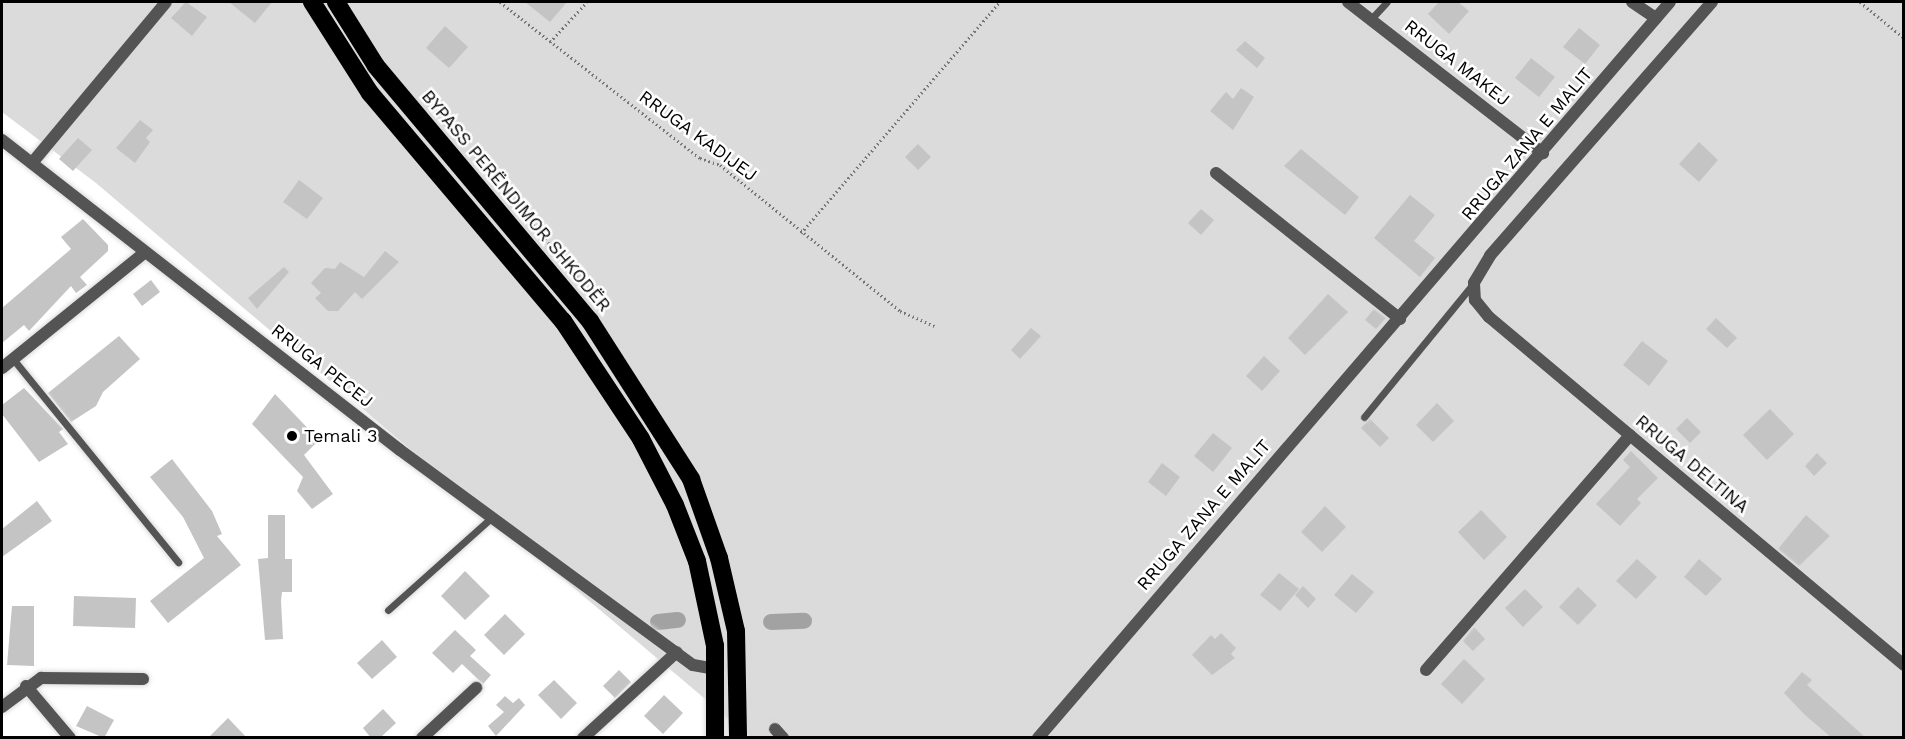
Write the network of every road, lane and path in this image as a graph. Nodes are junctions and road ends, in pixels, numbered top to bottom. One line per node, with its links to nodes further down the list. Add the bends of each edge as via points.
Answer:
1 (166, 2): 19 (street)
2 (312, 2): 35 (highway, via 370,93 563,321 641,439 675,505 697,561)
3 (336, 2): 45 (highway, BYPASS PERËNDIMOR SHKODËR, via 376,66 591,321 692,479 719,558 736,631)
4 (500, 2): 16 (path, RRUGA KADIJEJ)
5 (587, 2): 16 (path)
6 (1000, 2): 21 (path)
7 (1348, 2): 14 (street, RRUGA MAKEJ)
8 (1387, 2): 14 (lane)
9 (1632, 2): 13 (street)
10 (1670, 2): 13 (street, RRUGA ZANA E MALIT)
11 (1712, 2): 23 (street, via 1490,256)
12 (1860, 2): 15 (path)
13 (1656, 18): 18 (street, RRUGA ZANA E MALIT)
14 (1371, 19): 18 (street, RRUGA MAKEJ)
15 (1904, 38)
16 (550, 42): 21 (path, RRUGA KADIJEJ, via 699,158 720,165)
17 (2, 140): 19 (street, RRUGA PECEJ)
18 (1544, 153): 24 (street, RRUGA ZANA E MALIT)
19 (32, 163): 22 (street, RRUGA PECEJ)
20 (1216, 173): 24 (street)
21 (801, 232): 25 (path, RRUGA KADIJEJ, via 900,311)
22 (144, 254): 26 (street); 30 (street, RRUGA PECEJ, via 167,266 400,450)
23 (1474, 283): 28 (lane); 29 (street, RRUGA DELTINA, via 1475,300 1489,317)
24 (1400, 319): 46 (street, RRUGA ZANA E MALIT)
25 (937, 327)
26 (13, 359): 27 (street); 31 (lane)
27 (2, 368)
28 (1364, 417)
29 (1630, 435): 34 (street, RRUGA DELTINA); 36 (street)
30 (493, 516): 32 (lane); 33 (street, RRUGA PECEJ)
31 (178, 562)
32 (388, 610)
33 (677, 652): 35 (street, RRUGA PECEJ, via 693,665); 43 (street)
34 (1904, 665)
35 (716, 669): 44 (highway)
36 (1426, 670)
37 (143, 679): 38 (street, via 41,678)
38 (26, 686): 40 (street); 41 (street)
39 (476, 688): 42 (street)
40 (2, 707)
41 (70, 738)
42 (422, 738)
43 (583, 738)
44 (715, 738)
45 (738, 738)
46 (1038, 738)

